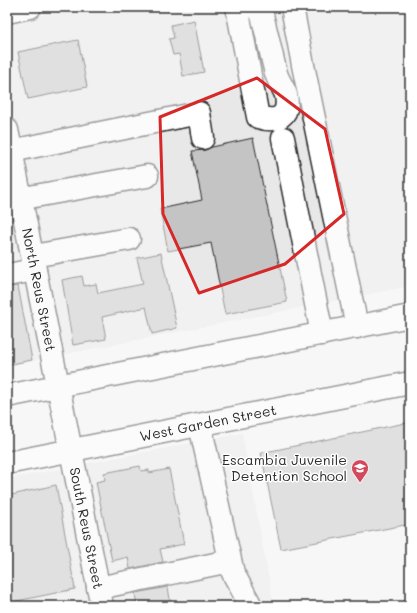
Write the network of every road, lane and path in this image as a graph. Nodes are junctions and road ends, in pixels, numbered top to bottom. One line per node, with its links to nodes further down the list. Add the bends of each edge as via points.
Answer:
1 (30, 7): 5 (main road)
2 (237, 7): 3 (main road, via 258,116 270,120 278,119 286,106 286,94 277,78 262,15)
3 (257, 7)
4 (292, 7): 16 (main road)
5 (7, 12)
6 (7, 130): 9 (main road, North Reus Street)
7 (203, 138): 9 (main road, via 199,113)
8 (283, 138): 17 (main road)
9 (10, 161): 11 (main road, North Reus Street)
10 (147, 176): 11 (main road)
11 (14, 200): 13 (main road, North Reus Street)
12 (129, 239): 13 (main road)
13 (34, 263): 14 (main road); 19 (main road, North Reus Street)
14 (7, 275)
15 (410, 316): 16 (main road)
16 (357, 327): 17 (main road)
17 (322, 334): 19 (main road)
18 (410, 383): 21 (main road, West Garden Street)
19 (59, 386): 20 (main road); 22 (main road, North Reus Street)
20 (7, 396)
21 (200, 425): 22 (main road, West Garden Street); 24 (main road)
22 (71, 450): 23 (main road, West Garden Street); 25 (main road, South Reus Street)
23 (7, 463)
24 (230, 560): 25 (main road); 26 (main road, via 233,573)
25 (100, 597)
26 (251, 606)

